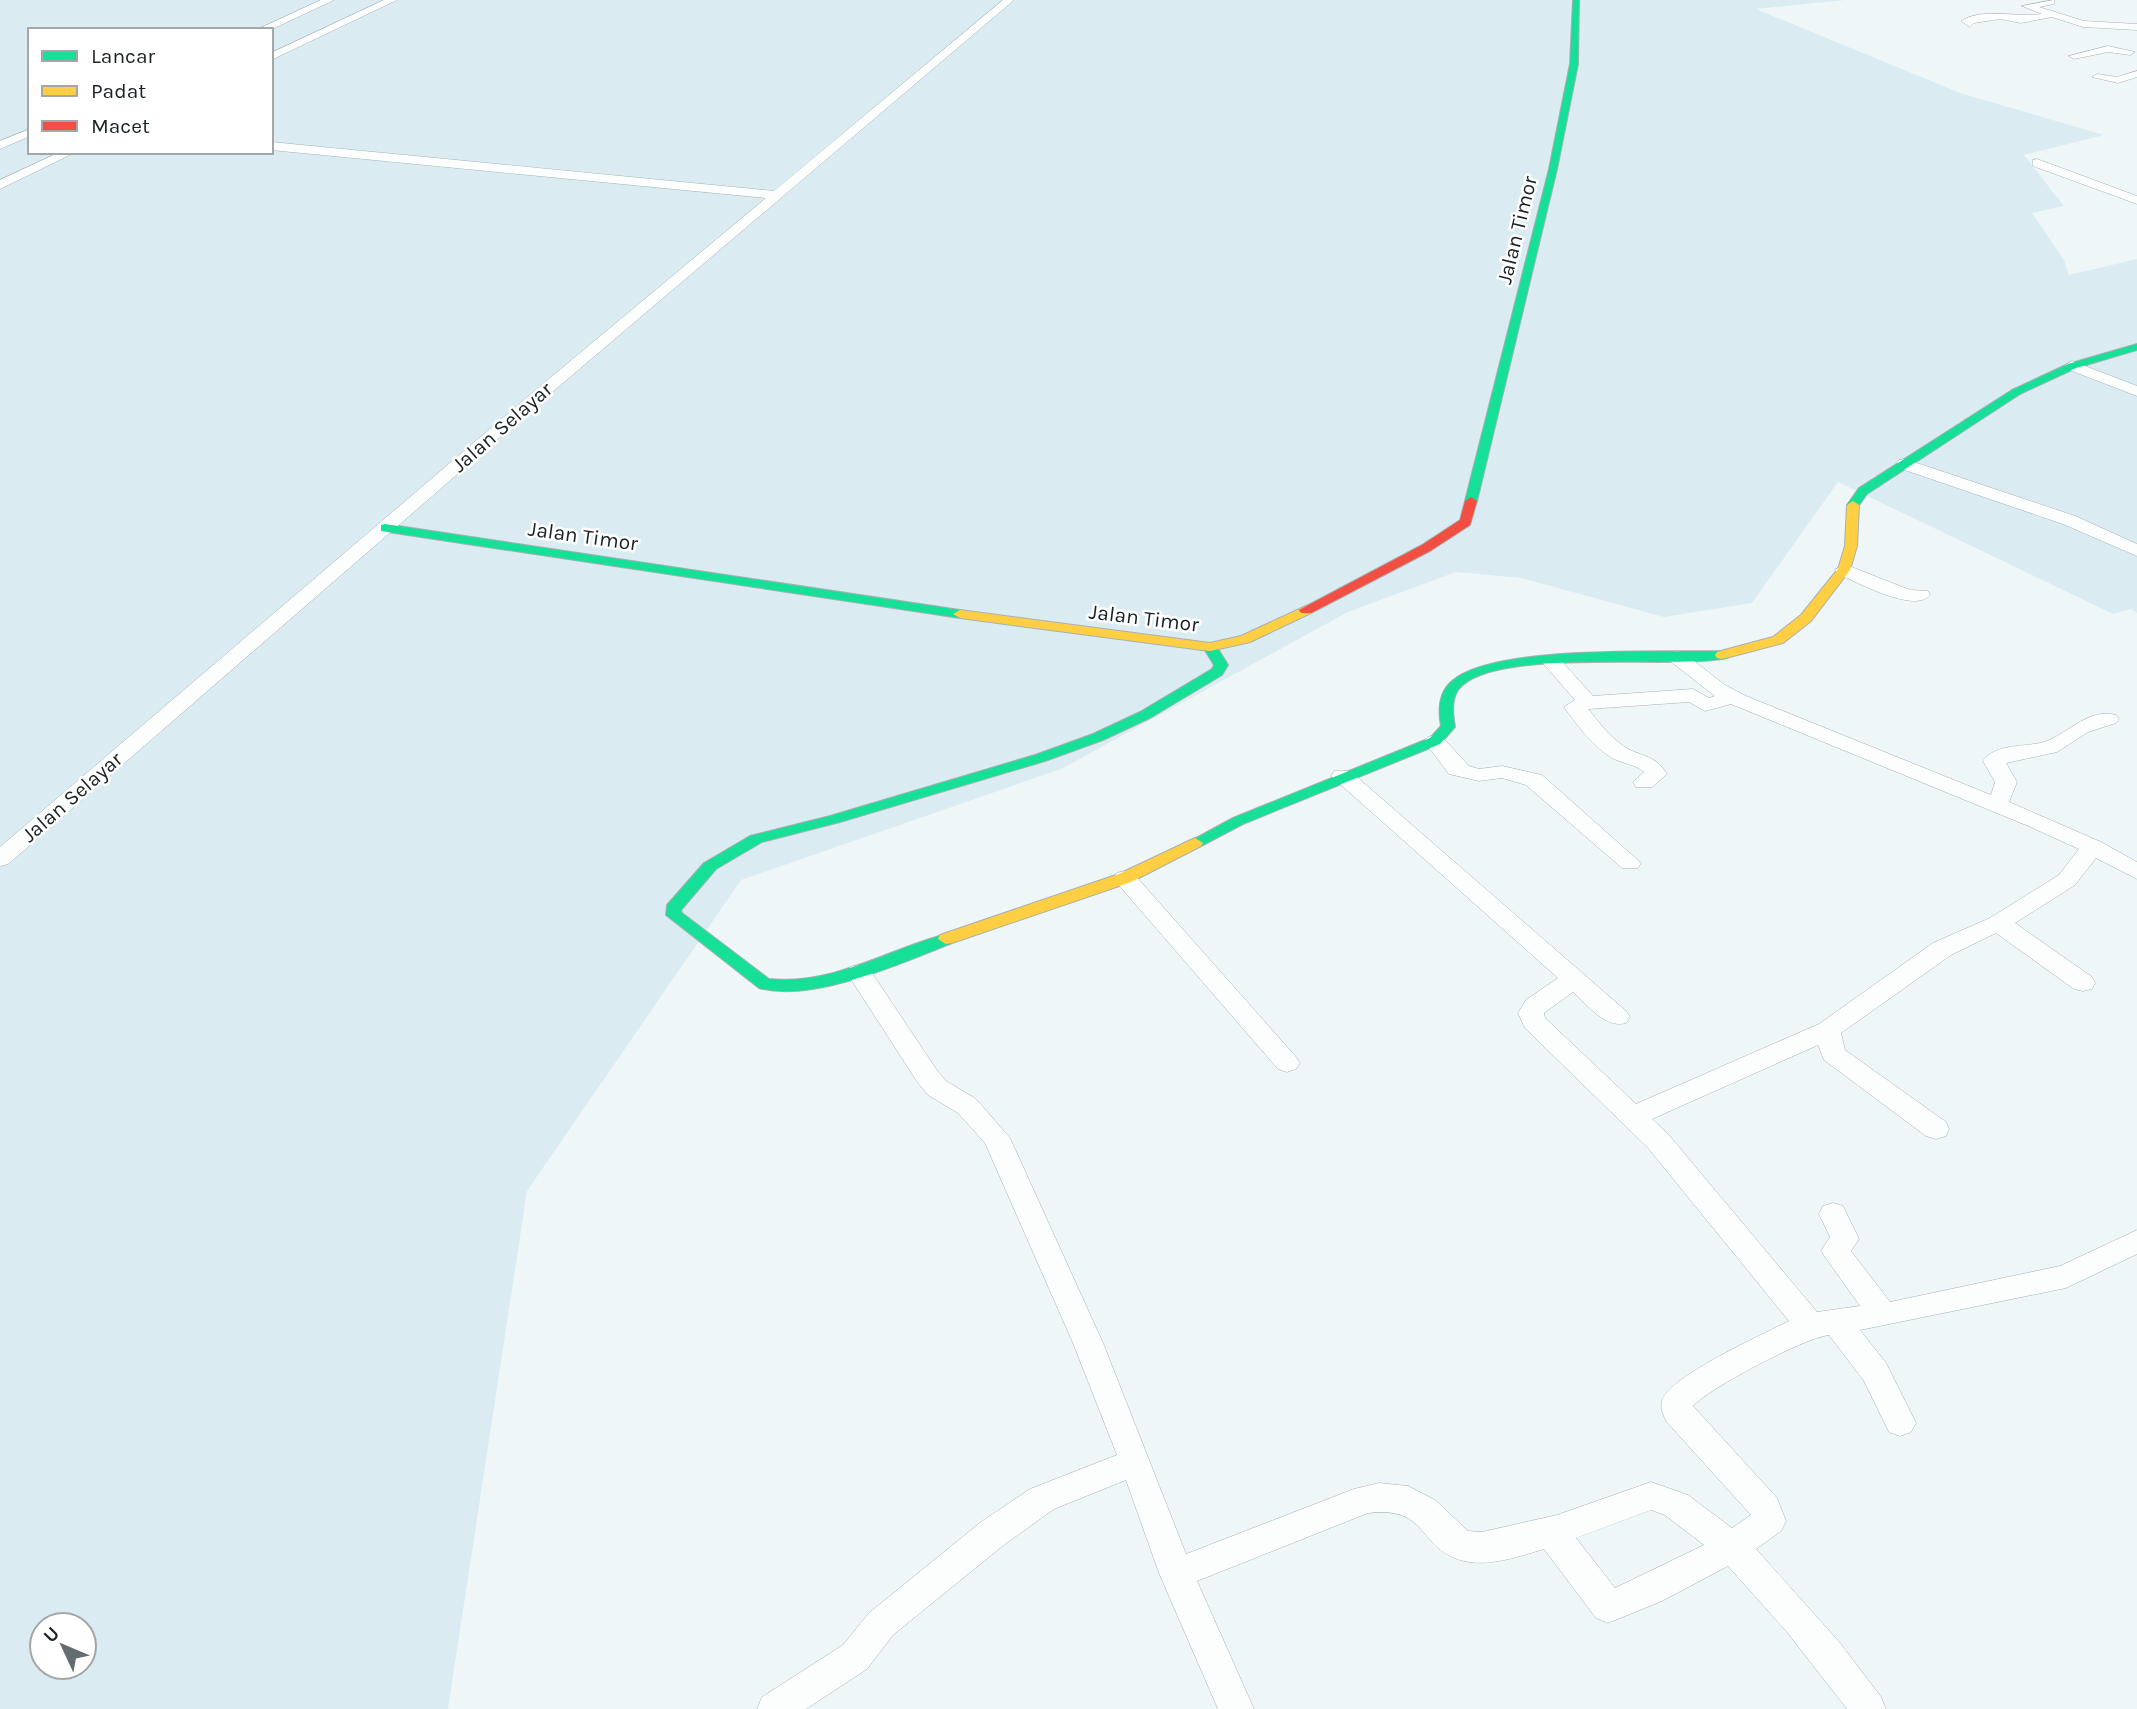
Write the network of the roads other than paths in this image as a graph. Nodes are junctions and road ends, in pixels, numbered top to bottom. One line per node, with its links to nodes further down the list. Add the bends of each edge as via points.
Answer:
1 (328, 0): 9 (street)
2 (392, 0): 11 (street)
3 (1009, 0): 26 (street, Jalan Selayar)
4 (1576, 0): 37 (street, Jalan Timor, via 1574,64 1553,169 1466,523 1283,622 1245,639)
5 (2051, 2): 6 (street, via 2027,6)
6 (2051, 15): 7 (street, via 2021,20 2000,16 1966,22); 8 (street, via 2093,25)
7 (1970, 24)
8 (2137, 27)
9 (265, 28)
10 (2135, 54): 12 (street, via 2108,49); 13 (street)
11 (273, 56)
12 (2074, 56)
13 (2116, 62)
14 (2137, 74): 15 (street, via 2118,80)
15 (2097, 77)
16 (10, 127): 17 (street)
17 (28, 131)
18 (28, 132): 19 (street)
19 (0, 145)
20 (273, 146): 26 (street)
21 (66, 154): 23 (street)
22 (2037, 163): 25 (street)
23 (0, 184)
24 (2126, 184): 25 (street)
25 (2107, 189): 27 (street)
26 (778, 195): 33 (street, Jalan Selayar)
27 (2137, 200)
28 (2137, 347): 29 (street)
29 (2072, 366): 30 (street); 32 (street, via 2016,392)
30 (2133, 389): 31 (street, via 2127,395)
31 (2137, 408)
32 (1905, 464): 34 (street, via 2069,520); 35 (street, via 1863,491 1853,505 1851,546)
33 (385, 528): 37 (street, Jalan Timor, via 1073,631); 48 (street, Jalan Selayar)
34 (2137, 551)
35 (1844, 570): 36 (street, via 1908,596); 38 (street, via 1806,618 1778,640 1737,653)
36 (1921, 595)
37 (1210, 647): 53 (street, via 1222,665 1217,671 1145,715 1040,758 756,839 709,866 673,909 679,920 765,984 787,986)
38 (1677, 657): 39 (street); 40 (street)
39 (1551, 661): 41 (street); 43 (street, via 1504,664 1460,681 1446,704 1448,727)
40 (1732, 697): 41 (street, via 1705,705 1693,695); 46 (street)
41 (1588, 702): 45 (street, via 1574,707 1623,754 1651,765 1656,774)
42 (2109, 719): 46 (street, via 2081,728 2050,748 2002,755 1994,761 2006,782)
43 (1435, 741): 44 (street); 49 (street, via 1462,771 1479,775 1502,772 1534,780)
44 (1342, 776): 51 (street); 54 (street)
45 (1644, 782)
46 (1996, 806): 47 (street)
47 (2093, 847): 50 (street); 52 (street, via 2067,880)
48 (0, 859)
49 (1630, 863)
50 (2132, 865)
51 (1125, 877): 53 (street); 58 (street)
52 (1998, 923): 55 (street); 57 (street, via 1941,949)
53 (859, 972): 66 (street, via 927,1076 937,1088 967,1106 996,1138)
54 (1574, 979): 56 (street); 59 (street, via 1535,1006 1532,1017)
55 (2082, 983)
56 (1618, 1017)
57 (1828, 1030): 59 (street); 60 (street, via 1833,1054)
58 (1287, 1063)
59 (1633, 1117): 64 (street)
60 (1936, 1129)
61 (1833, 1214): 63 (street, via 1845,1239 1835,1251)
62 (2137, 1241): 63 (street, via 2066,1276)
63 (1883, 1315): 64 (street)
64 (1823, 1323): 65 (street, via 1875,1372); 68 (street, via 1741,1360 1677,1402 1678,1412 1769,1514 1769,1521)
65 (1900, 1423)
66 (1136, 1462): 69 (street); 70 (street, via 1031,1506 881,1625 855,1657)
67 (1551, 1532): 68 (street, via 1651,1496 1670,1499); 68 (street, via 1608,1607 1659,1588); 69 (street, via 1490,1548 1462,1546 1419,1506 1395,1495 1366,1499)
68 (1731, 1548): 72 (street, via 1797,1616)
69 (1176, 1573): 71 (street)
70 (775, 1709)
71 (1236, 1709)
72 (1868, 1709)

